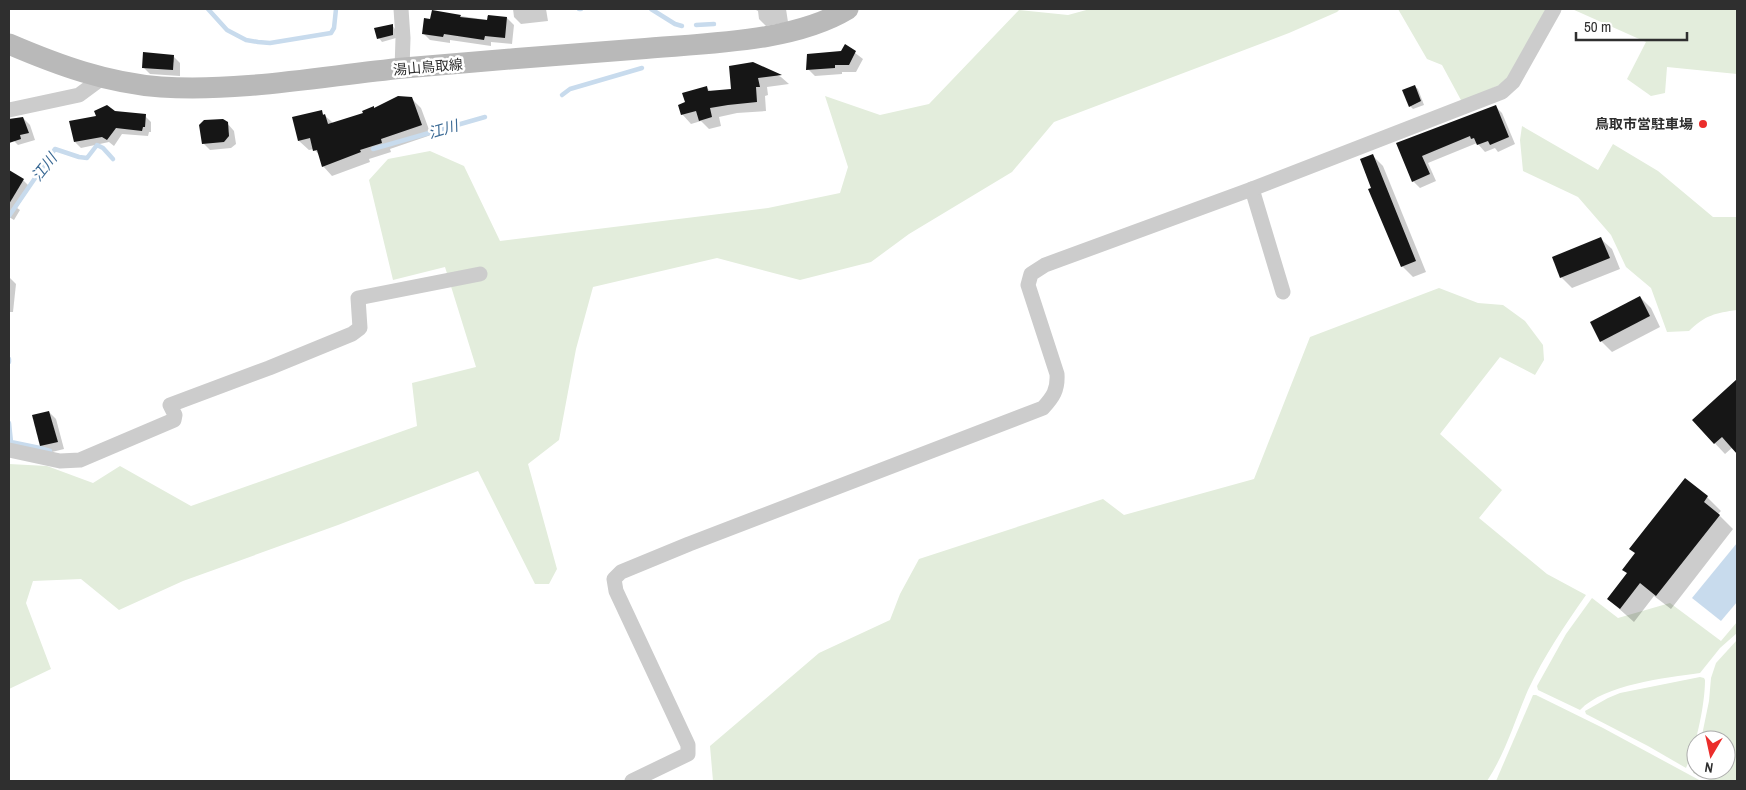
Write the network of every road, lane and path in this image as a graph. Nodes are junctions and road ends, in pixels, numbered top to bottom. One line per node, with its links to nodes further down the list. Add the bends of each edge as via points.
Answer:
1 (401, 9): 5 (street)
2 (848, 9): 5 (main road, 湯山鳥取線, via 808,27 764,36)
3 (1554, 9): 8 (street, via 1513,82 1502,92)
4 (9, 44): 6 (main road, 湯山鳥取線)
5 (402, 69): 6 (main road, 湯山鳥取線, via 214,87 162,87)
6 (102, 78): 7 (street, via 79,95)
7 (9, 110)
8 (1252, 189): 10 (street); 12 (street, via 1045,265 1031,274 1028,285 1058,386 1053,398 1042,408 620,572 614,579 616,592 688,745 688,754 679,760)
9 (480, 274): 11 (street, via 358,298 360,328 352,334 170,405 174,420 80,460 60,461)
10 (1282, 292)
11 (9, 450)
12 (632, 781)

